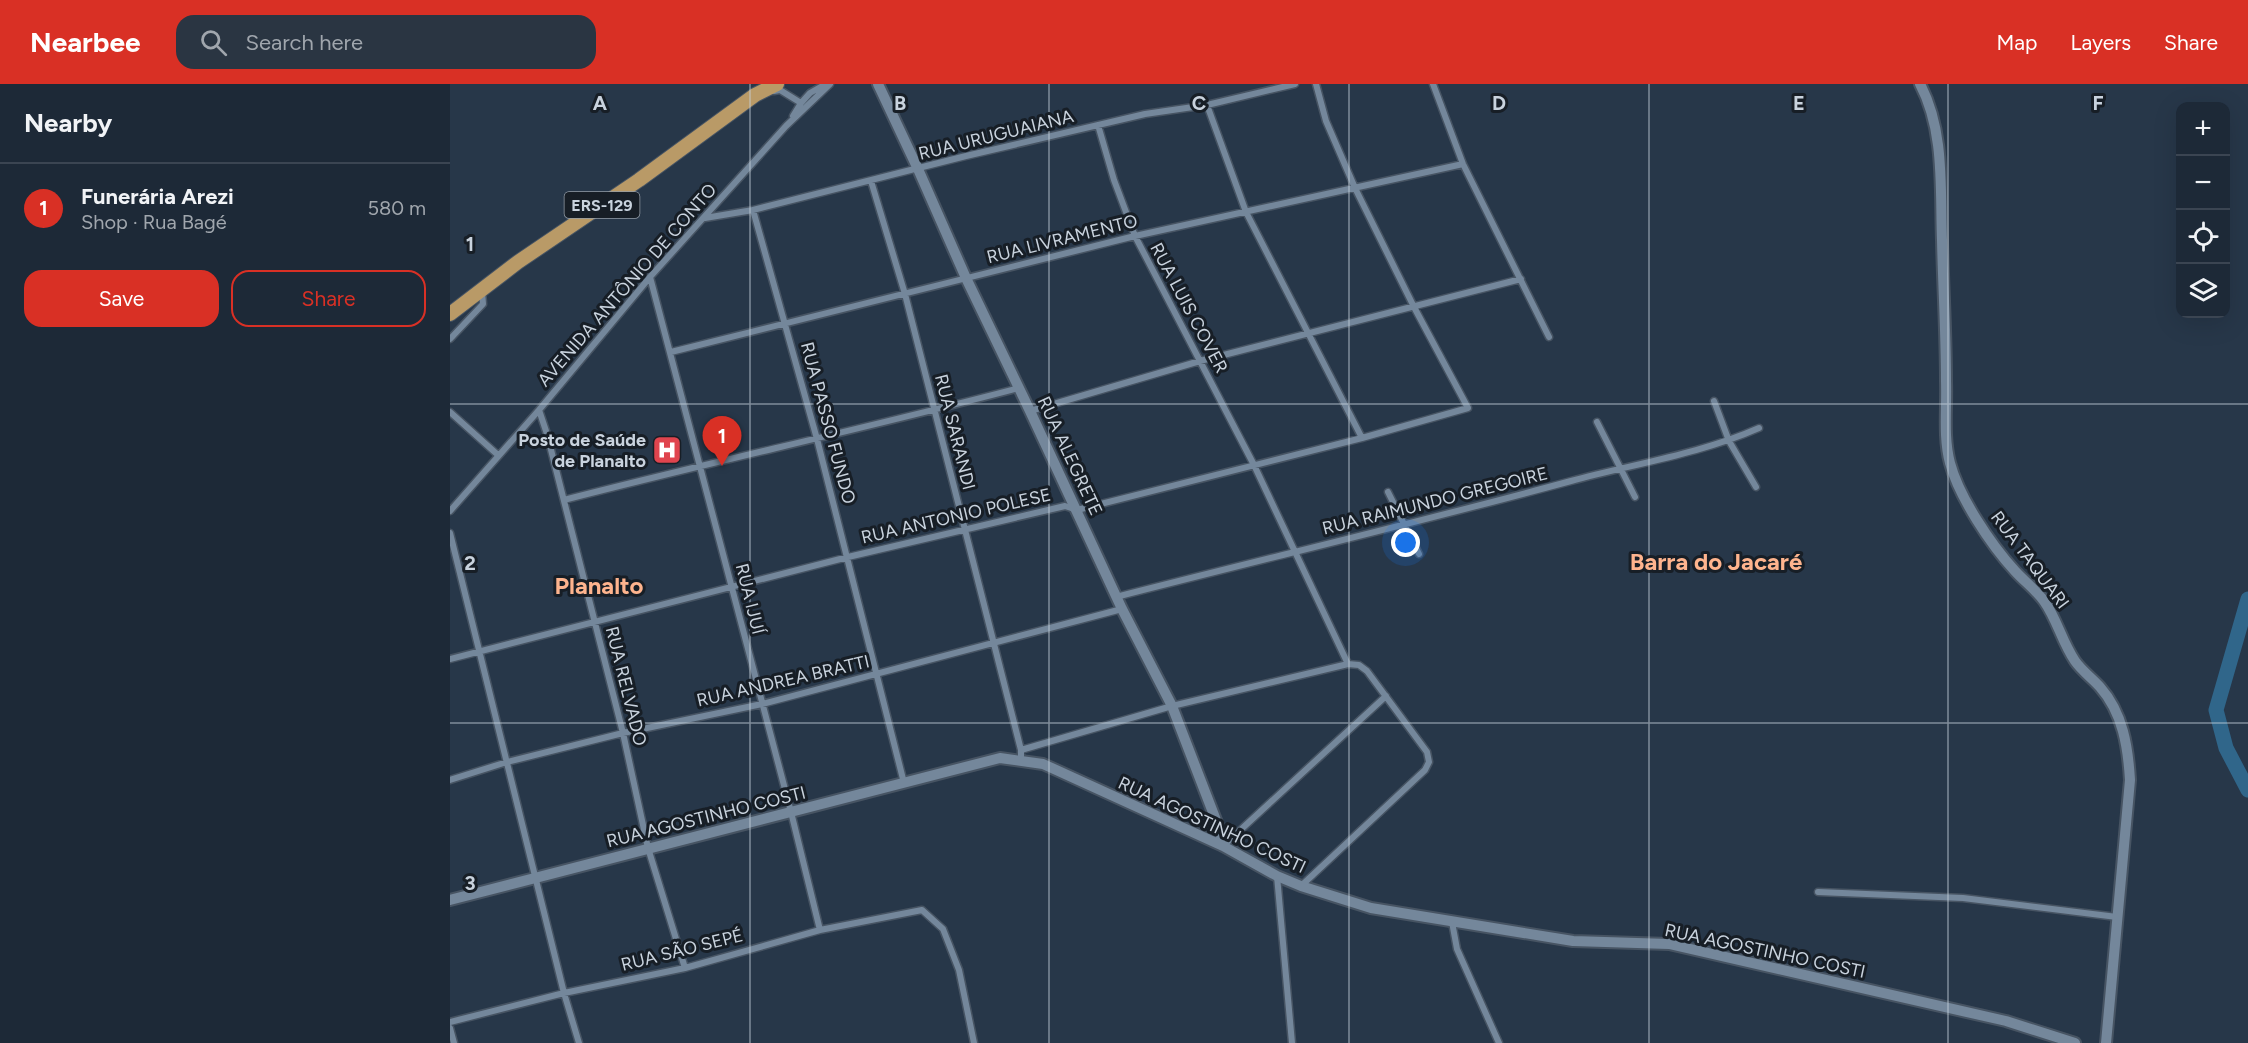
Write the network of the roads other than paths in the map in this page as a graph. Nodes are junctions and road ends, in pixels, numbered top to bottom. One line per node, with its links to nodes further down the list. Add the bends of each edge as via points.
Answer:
1 (766, 84): 9 (main road, ERS-129)
2 (777, 84): 9 (main road, ERS-129)
3 (828, 84): 10 (street); 13 (street, AVENIDA ANTÔNIO DE CONTO)
4 (878, 84): 15 (street, RUA ALEGRETE)
5 (1295, 84): 11 (street, RUA URUGUAIANA)
6 (1316, 84): 17 (street, via 1326,122)
7 (1433, 84): 14 (street)
8 (1920, 84): 87 (street, RUA TAQUARI, via 1938,139 1946,440 1950,463 1957,484 1993,545 2051,611 2070,653 2111,701 2119,719 2126,739 2130,780)
9 (755, 95): 10 (street, via 780,90); 25 (main road, ERS-129)
10 (801, 103): 13 (street)
11 (1207, 105): 12 (street, RUA URUGUAIANA); 19 (street)
12 (1098, 125): 15 (street, RUA URUGUAIANA); 21 (street, RUA LUIS COVER)
13 (786, 126): 20 (street, AVENIDA ANTÔNIO DE CONTO)
14 (1463, 164): 17 (street, RUA LIVRAMENTO); 24 (street)
15 (918, 169): 16 (street, RUA URUGUAIANA); 23 (street, RUA ALEGRETE)
16 (871, 181): 18 (street, RUA URUGUAIANA); 26 (street, RUA SARANDI)
17 (1355, 188): 19 (street, RUA LIVRAMENTO); 27 (street)
18 (753, 210): 20 (street, RUA URUGUAIANA); 29 (street, RUA PASSO FUNDO)
19 (1246, 212): 21 (street, RUA LIVRAMENTO); 30 (street)
20 (705, 218): 22 (street, AVENIDA ANTÔNIO DE CONTO)
21 (1134, 236): 23 (street, RUA LIVRAMENTO); 34 (street, RUA LUIS COVER)
22 (650, 277): 33 (street, RUA IJUÍ); 37 (street, AVENIDA ANTÔNIO DE CONTO)
23 (966, 278): 26 (street, RUA LIVRAMENTO); 35 (street, RUA ALEGRETE)
24 (1521, 279): 27 (street); 31 (street)
25 (482, 290): 28 (main road, ERS-129); 32 (street, via 483,304)
26 (905, 294): 29 (street, RUA LIVRAMENTO); 38 (street, RUA SARANDI)
27 (1414, 307): 30 (street); 43 (street, RUA ANTONIO POLESE, via 1468,408)
28 (450, 314)
29 (785, 324): 33 (street, RUA LIVRAMENTO); 44 (street, RUA PASSO FUNDO)
30 (1308, 333): 34 (street); 43 (street)
31 (1549, 337)
32 (450, 338)
33 (671, 352): 47 (street, RUA IJUÍ)
34 (1200, 361): 39 (street); 48 (street, RUA LUIS COVER)
35 (1019, 388): 38 (street); 39 (street, RUA ALEGRETE)
36 (1714, 401): 45 (street)
37 (538, 410): 46 (street, AVENIDA ANTÔNIO DE CONTO); 53 (street, RUA RELVADO)
38 (934, 410): 44 (street); 57 (street, RUA SARANDI)
39 (1030, 411): 54 (street, RUA ALEGRETE)
40 (450, 412): 46 (street)
41 (1597, 422): 49 (street)
42 (1759, 428): 45 (street, RUA RAIMUNDO GREGOIRE)
43 (1362, 438): 48 (street, RUA ANTONIO POLESE)
44 (817, 439): 47 (street); 61 (street, RUA PASSO FUNDO)
45 (1729, 441): 49 (street, RUA RAIMUNDO GREGOIRE); 50 (street)
46 (498, 455): 55 (street, AVENIDA ANTÔNIO DE CONTO)
47 (700, 465): 53 (street); 62 (street, RUA IJUÍ)
48 (1254, 465): 54 (street, RUA ANTONIO POLESE); 59 (street, RUA LUIS COVER)
49 (1622, 467): 52 (street); 56 (street, RUA RAIMUNDO GREGOIRE)
50 (1756, 487)
51 (1388, 492): 56 (street)
52 (1635, 497)
53 (564, 500): 65 (street, RUA RELVADO)
54 (1077, 510): 57 (street, RUA ANTONIO POLESE, via 1065,506); 63 (street, RUA ALEGRETE)
55 (450, 511)
56 (1405, 525): 59 (street, RUA RAIMUNDO GREGOIRE); 60 (street)
57 (965, 530): 61 (street, RUA ANTONIO POLESE); 66 (street, RUA SARANDI)
58 (450, 533): 67 (street)
59 (1294, 551): 63 (street, RUA RAIMUNDO GREGOIRE); 69 (street, RUA LUIS COVER)
60 (1419, 554)
61 (848, 557): 62 (street, RUA ANTONIO POLESE); 70 (street, RUA PASSO FUNDO)
62 (731, 587): 65 (street, RUA ANTONIO POLESE); 72 (street, RUA IJUÍ)
63 (1116, 597): 64 (street, RUA ALEGRETE)
64 (1122, 609): 66 (street, RUA ANDREA BRATTI); 73 (street, RUA ALEGRETE)
65 (594, 622): 67 (street, RUA ANTONIO POLESE); 74 (street, RUA RELVADO)
66 (994, 643): 70 (street, RUA ANDREA BRATTI); 75 (street, RUA SARANDI)
67 (479, 650): 68 (street, RUA ANTONIO POLESE); 76 (street)
68 (450, 659)
69 (1348, 664): 71 (street, via 1367,671); 73 (street)
70 (877, 674): 72 (street, RUA ANDREA BRATTI); 78 (street, RUA PASSO FUNDO)
71 (1386, 696): 80 (street); 84 (street, via 1427,752 1429,762)
72 (762, 704): 74 (street, RUA ANDREA BRATTI); 79 (street, RUA IJUÍ)
73 (1172, 706): 75 (street); 80 (street, RUA ALEGRETE)
74 (623, 733): 76 (street, RUA ANDREA BRATTI); 81 (street, RUA RELVADO)
75 (1021, 755): 78 (street, RUA AGOSTINHO COSTI); 80 (street, RUA AGOSTINHO COSTI)
76 (507, 762): 77 (street, RUA ANDREA BRATTI); 83 (street)
77 (450, 780)
78 (904, 784): 79 (street, RUA AGOSTINHO COSTI)
79 (791, 812): 81 (street, RUA AGOSTINHO COSTI); 89 (street, RUA IJUÍ)
80 (1223, 846): 82 (street, RUA AGOSTINHO COSTI)
81 (648, 848): 83 (street, RUA AGOSTINHO COSTI); 90 (street, RUA RELVADO)
82 (1277, 876): 84 (street, RUA AGOSTINHO COSTI); 97 (street)
83 (535, 877): 86 (street, RUA AGOSTINHO COSTI); 91 (street)
84 (1300, 886): 88 (street, RUA AGOSTINHO COSTI, via 1371,908)
85 (1818, 892): 87 (street, via 1963,898)
86 (450, 900)
87 (2118, 917): 100 (street, RUA TAQUARI)
88 (1452, 922): 98 (street, via 1457,949); 99 (street, RUA AGOSTINHO COSTI, via 1573,941 1669,944 2006,1021)
89 (820, 930): 90 (street, RUA SÃO SEPÉ); 96 (street, RUA SÃO SEPÉ, via 922,910 943,928 959,970)
90 (685, 968): 91 (street, RUA SÃO SEPÉ)
91 (564, 993): 92 (street, RUA SÃO SEPÉ); 95 (street)
92 (450, 1022)
93 (450, 1028): 94 (street)
94 (454, 1043)
95 (579, 1043)
96 (974, 1043)
97 (1292, 1043)
98 (1499, 1043)
99 (2075, 1043)
100 (2106, 1043)

